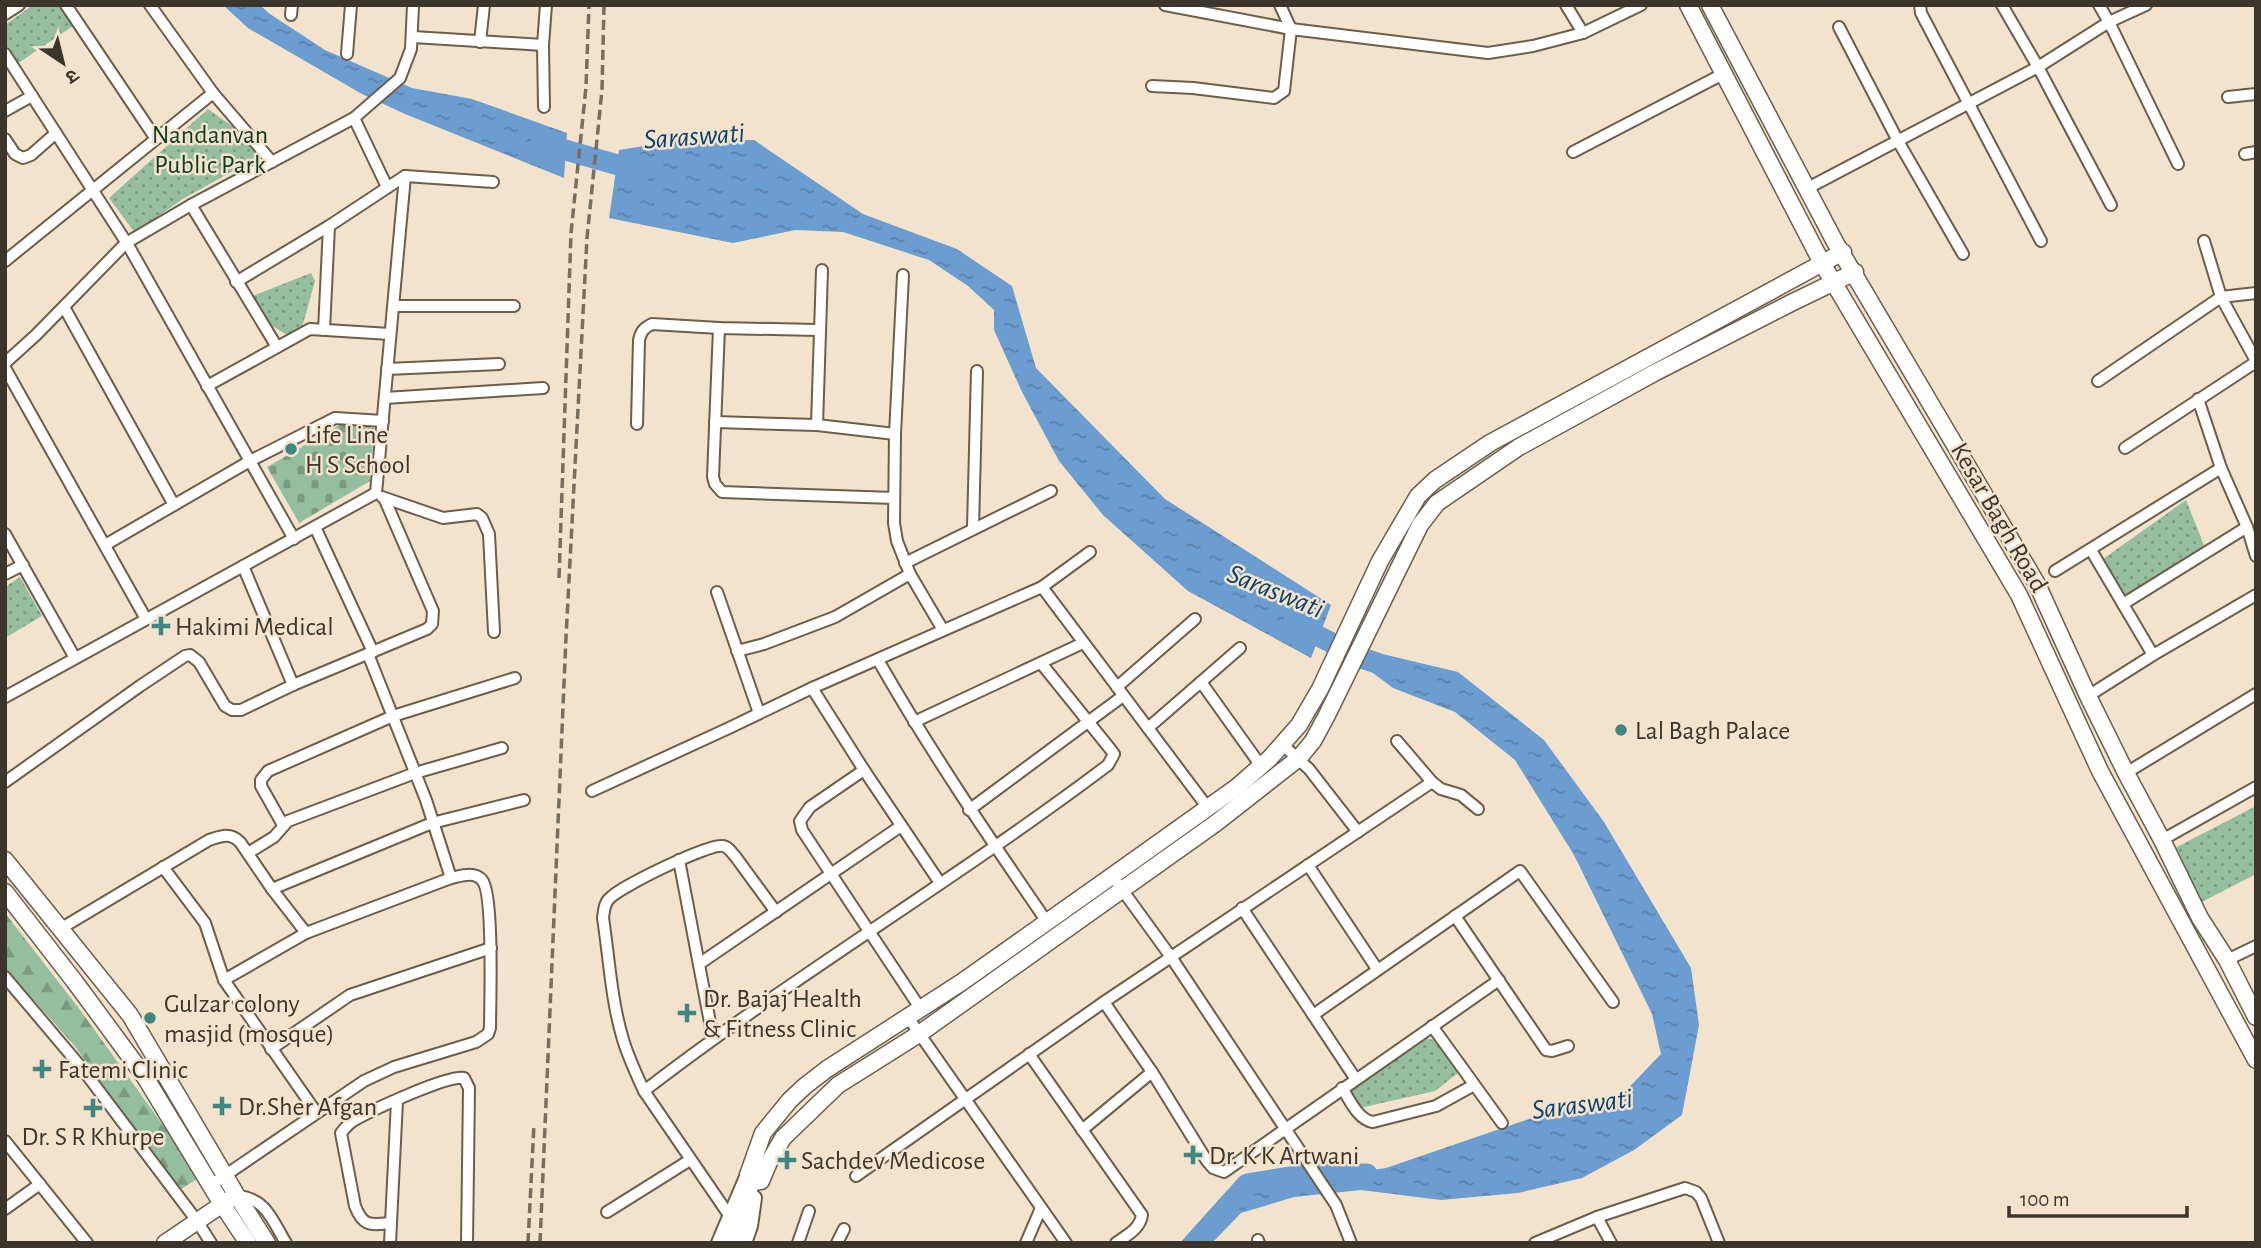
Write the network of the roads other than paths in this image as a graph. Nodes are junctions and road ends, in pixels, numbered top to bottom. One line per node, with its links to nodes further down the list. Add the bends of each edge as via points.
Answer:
1 (19, 5): 19 (street)
2 (66, 5): 42 (street)
3 (150, 5): 32 (street)
4 (351, 5): 28 (street)
5 (413, 5): 24 (street)
6 (484, 5): 25 (street)
7 (545, 5): 26 (street)
8 (1166, 5): 18 (street)
9 (1280, 5): 22 (street)
10 (1566, 5): 23 (street)
11 (1642, 5): 23 (street)
12 (1688, 5): 30 (main road, Kesar Bagh Road)
13 (1710, 5): 50 (main road, Kesar Bagh Road)
14 (1920, 5): 36 (street)
15 (2002, 5): 29 (street)
16 (2099, 5): 20 (street)
17 (2146, 5): 20 (street)
18 (1204, 9): 22 (street)
19 (5, 14)
20 (2109, 22): 29 (street); 46 (street)
21 (1839, 27): 43 (street)
22 (1292, 29): 23 (street, via 1488,53); 31 (street, via 1284,91 1274,98)
23 (1583, 33)
24 (413, 37): 25 (street); 39 (street, via 400,78)
25 (480, 42): 26 (street)
26 (543, 46): 37 (street)
27 (5, 54): 34 (street)
28 (347, 54)
29 (2038, 67): 36 (street); 53 (street)
30 (1723, 74): 44 (street); 61 (main road, Kesar Bagh Road)
31 (1152, 86)
32 (214, 93): 42 (street); 45 (street)
33 (2256, 94): 35 (street)
34 (32, 96): 38 (street); 40 (street)
35 (2228, 97)
36 (1968, 104): 43 (street); 55 (street)
37 (544, 107)
38 (5, 111)
39 (358, 115): 45 (street); 49 (street)
40 (56, 133): 41 (street, via 23,158); 51 (street)
41 (5, 139)
42 (156, 139): 51 (street)
43 (1898, 141): 50 (street); 59 (street)
44 (1573, 152)
45 (272, 162): 52 (street)
46 (2178, 164)
47 (405, 176): 48 (street); 49 (street); 69 (street)
48 (492, 183)
49 (387, 187): 54 (street)
50 (1806, 189): 58 (main road, Kesar Bagh Road)
51 (92, 190): 57 (street); 60 (street)
52 (191, 205): 57 (street); 65 (street)
53 (2112, 205)
54 (329, 226): 65 (street); 73 (street)
55 (2041, 241)
56 (2204, 241): 68 (street)
57 (126, 243): 71 (street); 84 (street)
58 (1843, 252): 61 (main road); 63 (main road, Kesar Bagh Road)
59 (1962, 254)
60 (5, 261)
61 (1822, 263): 66 (main road, Kesar Bagh Road); 145 (main road, via 1490,443 1435,480 1405,517 1320,689)
62 (822, 270): 74 (street)
63 (1855, 272): 66 (main road); 137 (main road, Kesar Bagh Road, via 2037,584)
64 (903, 275): 92 (street)
65 (236, 282): 76 (street)
66 (1835, 283): 147 (main road, via 1519,447 1437,503 1420,525 1338,695); 204 (main road, Kesar Bagh Road, via 2018,595 2100,771)
67 (2256, 293): 68 (street)
68 (2221, 297): 77 (street); 83 (street)
69 (394, 306): 70 (street); 75 (street)
70 (514, 306)
71 (64, 307): 78 (street); 99 (street)
72 (719, 328): 74 (street); 89 (street); 90 (street, via 652,324 641,332)
73 (324, 330): 75 (street); 76 (street, via 310,329)
74 (818, 330): 91 (street)
75 (390, 334): 81 (street)
76 (277, 347): 84 (street)
77 (2256, 361): 87 (street)
78 (5, 363)
79 (499, 364): 81 (street)
80 (5, 368): 105 (street)
81 (387, 369): 86 (street)
82 (977, 371): 102 (street)
83 (2098, 382)
84 (207, 386): 94 (street)
85 (543, 388): 86 (street)
86 (385, 398): 88 (street)
87 (2198, 400): 93 (street); 95 (street)
88 (383, 421): 94 (street, via 335,418); 97 (street)
89 (715, 422): 91 (street); 98 (street, via 713,477 722,492)
90 (637, 424)
91 (817, 425): 92 (street)
92 (895, 434): 98 (street)
93 (2125, 447)
94 (250, 461): 99 (street); 104 (street)
95 (2221, 468): 101 (street); 106 (street)
96 (1051, 491): 102 (street)
97 (381, 497): 100 (street); 122 (street, via 443,518 477,514 482,518 489,534); 126 (street, via 434,619 427,629)
98 (894, 498): 109 (street, via 897,541)
99 (174, 505): 105 (street)
100 (315, 527): 104 (street); 126 (street)
101 (2247, 527): 108 (street); 118 (street)
102 (973, 528): 109 (street)
103 (5, 534): 110 (street)
104 (294, 539): 111 (street)
105 (104, 545): 119 (street)
106 (2091, 550): 112 (street); 118 (street)
107 (1090, 552): 115 (street)
108 (2256, 556)
109 (905, 563): 114 (street)
110 (23, 565): 113 (street); 128 (street)
111 (243, 566): 119 (street); 133 (street)
112 (2055, 571)
113 (5, 574)
114 (910, 574): 121 (street); 125 (street, via 835,617)
115 (1042, 587): 121 (street); 123 (street)
116 (717, 592): 125 (street)
117 (2256, 596): 127 (street)
118 (2123, 604): 127 (street)
119 (146, 619): 128 (street)
120 (1195, 619): 135 (street)
121 (943, 630): 129 (street)
122 (494, 632)
123 (1083, 643): 130 (street); 135 (street)
124 (1240, 648): 132 (street)
125 (737, 651): 139 (street)
126 (371, 653): 133 (street); 140 (street)
127 (2153, 655): 137 (street)
128 (75, 658): 138 (street)
129 (878, 660): 134 (street); 142 (street)
130 (1041, 663): 141 (street); 142 (street)
131 (515, 678): 140 (street)
132 (1201, 682): 143 (street); 148 (street)
133 (293, 685): 152 (street, via 232,710 221,701 199,662 190,654 184,656)
134 (812, 688): 139 (street); 149 (street)
135 (1120, 692): 141 (street); 143 (street)
136 (2256, 694): 151 (street)
137 (2088, 696): 151 (main road, Kesar Bagh Road)
138 (5, 697)
139 (759, 713): 155 (street)
140 (393, 716): 150 (street); 161 (street, via 264,775 261,786)
141 (1088, 721): 159 (street); 165 (street, via 1114,754 1108,765)
142 (914, 722): 159 (street)
143 (1148, 728): 157 (street)
144 (1397, 741): 153 (street)
145 (1283, 745): 147 (street); 148 (main road)
146 (502, 748): 150 (street)
147 (1299, 758): 163 (street); 174 (main road, via 1216,823)
148 (1261, 766): 157 (main road)
149 (864, 770): 162 (street); 171 (street, via 810,807 800,821)
150 (415, 773): 160 (street); 161 (street)
151 (2126, 773): 164 (main road, Kesar Bagh Road)
152 (5, 782)
153 (1432, 782): 158 (street); 163 (street)
154 (2256, 787): 164 (street)
155 (592, 791)
156 (524, 800): 160 (street)
157 (1208, 808): 174 (main road)
158 (1478, 809)
159 (969, 810): 165 (street)
160 (432, 823): 172 (street); 175 (street)
161 (283, 825): 166 (street, via 274,837)
162 (901, 826): 171 (street); 173 (street)
163 (1358, 832): 169 (street)
164 (2162, 841): 187 (main road, Kesar Bagh Road, via 2200,918)
165 (995, 845): 173 (street); 180 (street)
166 (248, 853): 170 (street, via 228,835 209,840); 175 (street)
167 (5, 860): 181 (main road)
168 (679, 860): 178 (street, via 711,847 728,848); 188 (street); 209 (street, via 608,898 603,918 622,1035)
169 (1308, 865): 177 (street); 189 (street)
170 (163, 867): 181 (street); 191 (street, via 205,923)
171 (831, 874): 178 (street); 182 (street)
172 (451, 878): 183 (street); 185 (street, via 466,874 482,880 487,890)
173 (940, 883): 182 (street)
174 (1117, 883): 180 (main road); 186 (street); 199 (main road)
175 (272, 889): 183 (street)
176 (5, 892): 222 (main road, via 145,1077)
177 (1242, 908): 186 (street); 196 (street)
178 (776, 912): 188 (street)
179 (1455, 916): 189 (street); 192 (street); 194 (street, via 1520,872)
180 (1047, 922): 195 (main road)
181 (61, 929): 218 (main road, via 130,1015)
182 (871, 931): 195 (street); 200 (street)
183 (306, 933): 191 (street)
184 (2256, 946): 187 (street)
185 (491, 948): 202 (street, via 351,995); 212 (street, via 488,1034 379,1073)
186 (1171, 957): 193 (street); 214 (street)
187 (2227, 960): 197 (main road, Kesar Bagh Road)
188 (699, 964): 200 (street)
189 (1377, 969): 196 (street)
190 (5, 977): 231 (street)
191 (224, 980): 202 (street)
192 (1499, 980): 198 (street); 201 (street, via 1546,1050)
193 (1104, 1002): 203 (street); 205 (street)
194 (1613, 1002)
195 (914, 1012): 199 (street); 220 (main road, via 827,1069 790,1100 763,1133)
196 (1312, 1015): 206 (street)
197 (2256, 1017)
198 (1432, 1027): 206 (street); 207 (street)
199 (919, 1034): 210 (street); 220 (main road, via 816,1104 783,1138)
200 (713, 1038): 209 (street)
201 (1568, 1046)
202 (271, 1049): 212 (street)
203 (1029, 1054): 210 (street); 215 (street)
204 (2256, 1060)
205 (1152, 1072): 214 (street, via 1213,1168 1223,1172); 215 (street)
206 (1355, 1078): 208 (street)
207 (1474, 1085): 208 (street, via 1436,1106 1373,1122 1362,1117); 213 (street)
208 (1342, 1088): 214 (street)
209 (644, 1091): 217 (street)
210 (965, 1099): 219 (street); 225 (street)
211 (397, 1101): 232 (street); 232 (street, via 351,1122 341,1132 360,1217 371,1224); 240 (street, via 449,1079 464,1078 467,1083)
212 (316, 1112): 218 (street)
213 (1502, 1123)
214 (1284, 1129): 249 (street, via 1336,1205)
215 (1082, 1130): 248 (street, via 1142,1215 1138,1227)
216 (5, 1141): 221 (street)
217 (690, 1160): 227 (street); 230 (street)
218 (226, 1176): 222 (street); 223 (main road)
219 (856, 1176)
220 (752, 1182): 230 (street); 242 (main road); 243 (street, via 750,1226)
221 (40, 1184): 226 (street); 235 (street)
222 (211, 1185): 224 (main road)
223 (237, 1196): 224 (main road); 234 (main road); 238 (street, via 257,1201)
224 (222, 1204): 231 (main road); 234 (main road)
225 (1041, 1208): 246 (street); 247 (street)
226 (5, 1209)
227 (607, 1212)
228 (809, 1212): 244 (street)
229 (1597, 1217): 250 (street); 251 (street); 252 (street, via 1685,1188 1701,1198)
230 (731, 1218): 241 (street)
231 (197, 1221): 236 (main road); 237 (street)
232 (390, 1223): 239 (street)
233 (844, 1229): 245 (street)
234 (256, 1240)
235 (87, 1243)
236 (165, 1243)
237 (211, 1243)
238 (286, 1243)
239 (390, 1243)
240 (467, 1243)
241 (719, 1243)
242 (732, 1243)
243 (744, 1243)
244 (798, 1243)
245 (837, 1243)
246 (1027, 1243)
247 (1066, 1243)
248 (1116, 1243)
249 (1351, 1243)
250 (1535, 1243)
251 (1611, 1243)
252 (1718, 1243)

